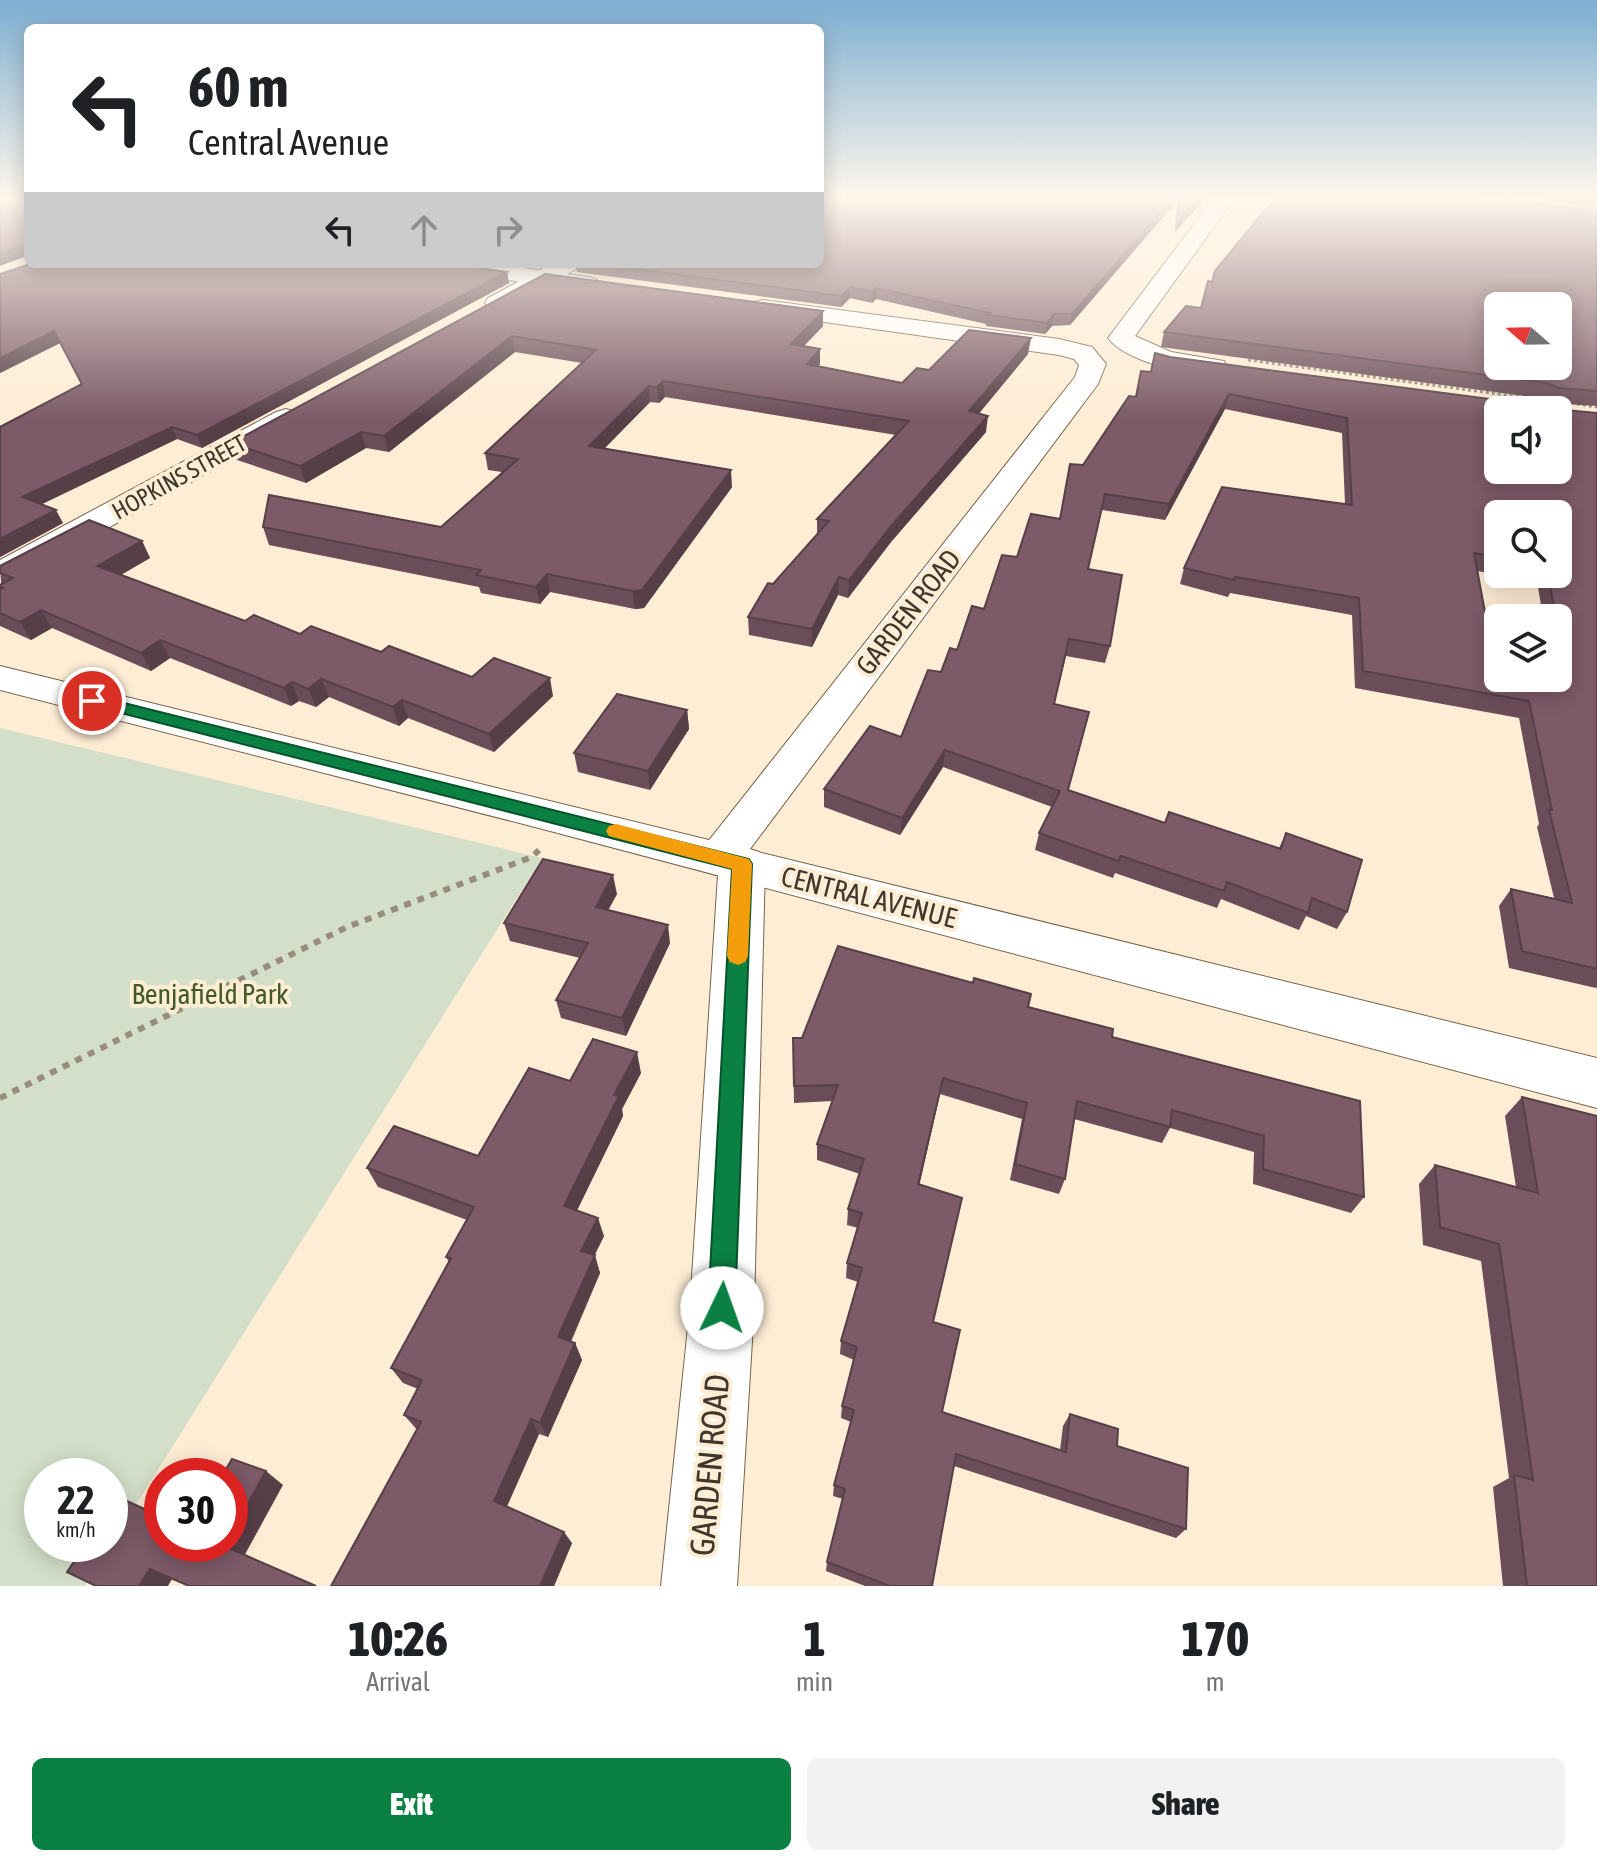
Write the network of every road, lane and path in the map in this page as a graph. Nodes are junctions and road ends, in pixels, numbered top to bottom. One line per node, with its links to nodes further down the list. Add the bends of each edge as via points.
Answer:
1 (554, 272): 6 (street)
2 (559, 272): 4 (street)
3 (1170, 272): 7 (street, via 1121,338 1140,352 1167,361)
4 (609, 287)
5 (733, 303): 15 (street, GARDEN ROAD, via 1059,347 1083,353 1093,364 1088,378)
6 (475, 315)
7 (1241, 365): 8 (path)
8 (1517, 396)
9 (312, 404): 12 (street, HOPKINS STREET)
10 (1572, 404): 11 (path)
11 (1597, 407)
12 (0, 574)
13 (0, 678): 14 (street, CENTRAL AVENUE)
14 (572, 820): 15 (street, CENTRAL AVENUE); 17 (path, via 532,857 347,927)
15 (730, 861): 16 (street, CENTRAL AVENUE); 18 (street, GARDEN ROAD, via 722,1308)
16 (1597, 1083)
17 (0, 1098)
18 (699, 1586)

